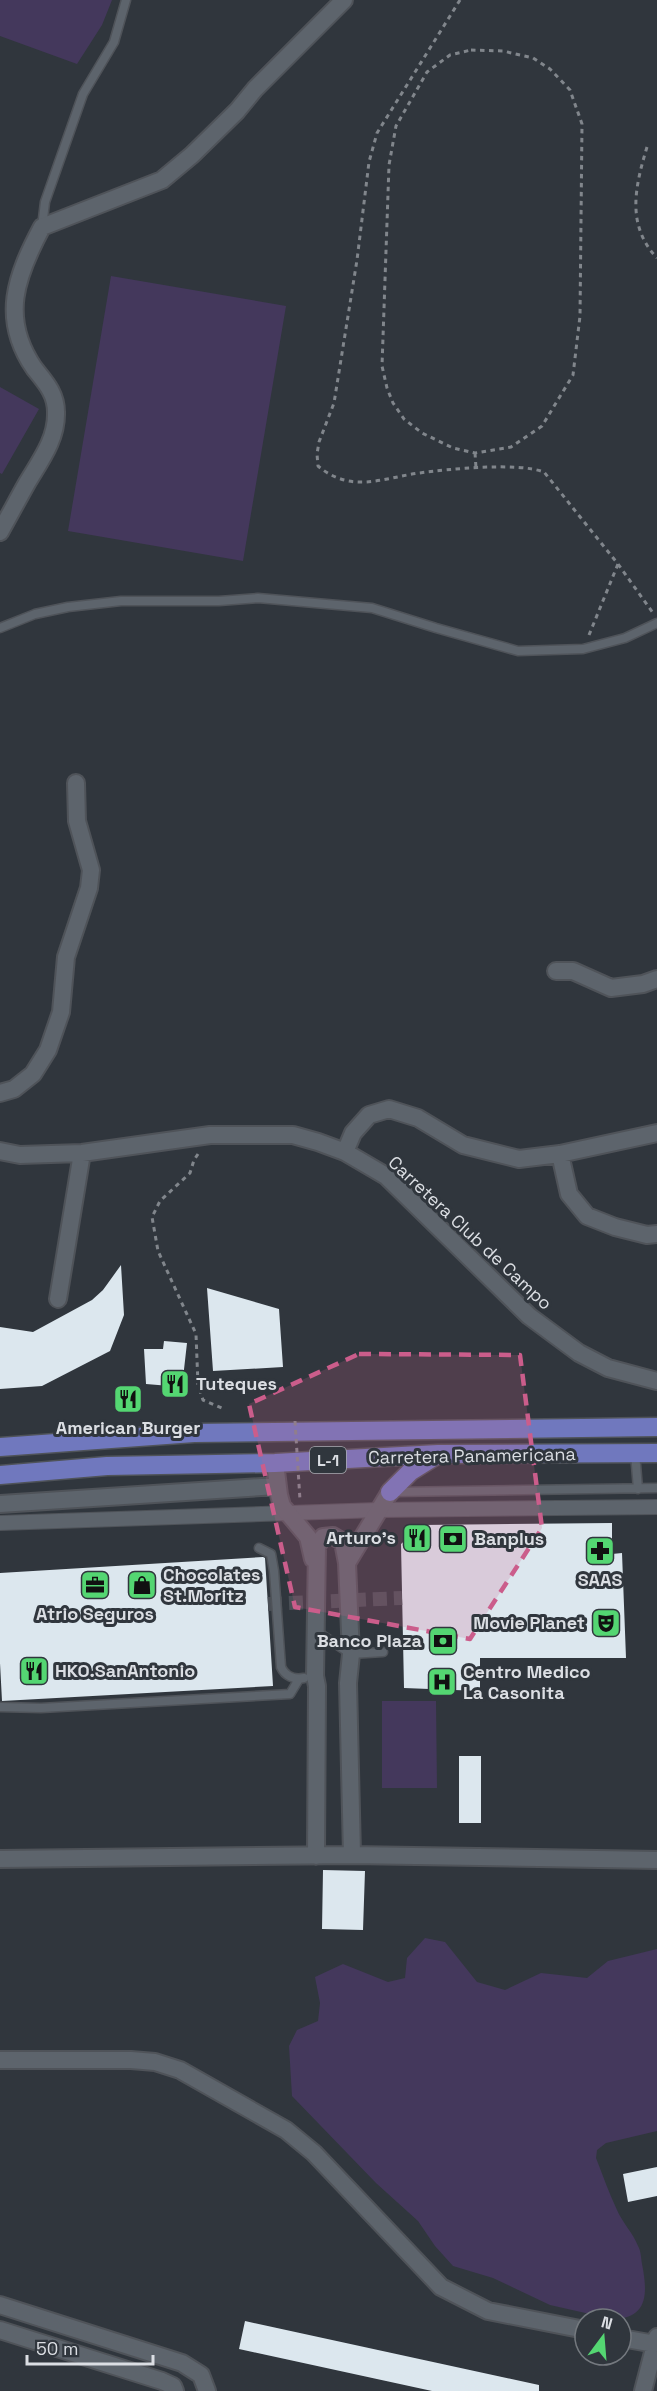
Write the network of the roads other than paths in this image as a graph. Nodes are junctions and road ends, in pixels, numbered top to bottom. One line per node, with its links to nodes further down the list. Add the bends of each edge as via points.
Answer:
1 (126, 0): 3 (lane, via 114,42 82,94 45,202)
2 (344, 0): 3 (street, via 230,118 162,180)
3 (42, 227): 4 (street, via 21,266 13,323 20,347 52,391 56,412 50,447)
4 (0, 532)
5 (657, 621): 6 (lane, via 625,638 584,649 518,651 372,608 258,598 121,601 68,607 35,614)
6 (0, 628)
7 (76, 783): 10 (street, via 77,821 91,870 89,888 66,957 62,1012 48,1050 33,1074 14,1089)
8 (556, 971): 9 (street, via 573,971 611,988)
9 (657, 979)
10 (0, 1093)
11 (657, 1133): 15 (street)
12 (0, 1151): 14 (street, Carretera Club de Campo, via 20,1155)
13 (345, 1152): 14 (street, Carretera Club de Campo, via 293,1135 210,1135); 15 (street, via 353,1133 369,1115 389,1109 418,1118 463,1145 519,1159); 18 (street, Carretera Club de Campo, via 386,1176 529,1316 579,1353 608,1368)
14 (82, 1153): 17 (street)
15 (560, 1154): 16 (street, via 569,1194 587,1216 615,1227)
16 (657, 1234)
17 (58, 1299)
18 (657, 1381)
19 (657, 1427): 20 (main road, Carretera Panamericana / L-1, via 194,1433)
20 (0, 1447)
21 (635, 1453): 22 (main road, Carretera Panamericana / L-1); 23 (main road, Carretera Panamericana / L-1); 28 (lane)
22 (657, 1453)
23 (438, 1454): 24 (main road, Carretera Panamericana / L-1); 29 (main road, via 411,1471)
24 (275, 1462): 25 (main road, Carretera Panamericana / L-1, via 107,1466); 26 (street)
25 (0, 1475)
26 (277, 1486): 30 (street); 33 (street)
27 (657, 1488): 28 (lane)
28 (639, 1489): 29 (lane)
29 (390, 1492): 32 (street)
30 (0, 1504)
31 (657, 1507): 32 (street)
32 (378, 1510): 33 (street); 36 (street)
33 (288, 1514): 34 (street); 37 (street, via 308,1537)
34 (0, 1523)
35 (259, 1548): 41 (lane, via 271,1554 281,1667 284,1673)
36 (347, 1563): 37 (street, via 344,1542 333,1536 324,1537 317,1546); 40 (street)
37 (316, 1572): 38 (street)
38 (315, 1631): 40 (lane); 41 (street)
39 (383, 1652): 40 (lane)
40 (351, 1654): 42 (street)
41 (310, 1680): 42 (street, via 327,1690 340,1689); 43 (lane, via 290,1694); 45 (street)
42 (348, 1683): 44 (street)
43 (1, 1707)
44 (352, 1855): 45 (street); 47 (street)
45 (315, 1856): 46 (street)
46 (0, 1858)
47 (657, 1860)
48 (0, 2060): 50 (street, via 131,2060 180,2070 286,2130 314,2153 441,2287 488,2311)
49 (0, 2305): 55 (street, via 182,2363 201,2374)
50 (573, 2328)
51 (0, 2330): 54 (street, via 162,2381)
52 (633, 2339): 53 (street)
53 (656, 2341): 56 (street)
54 (176, 2391)
55 (207, 2391)
56 (643, 2391)

